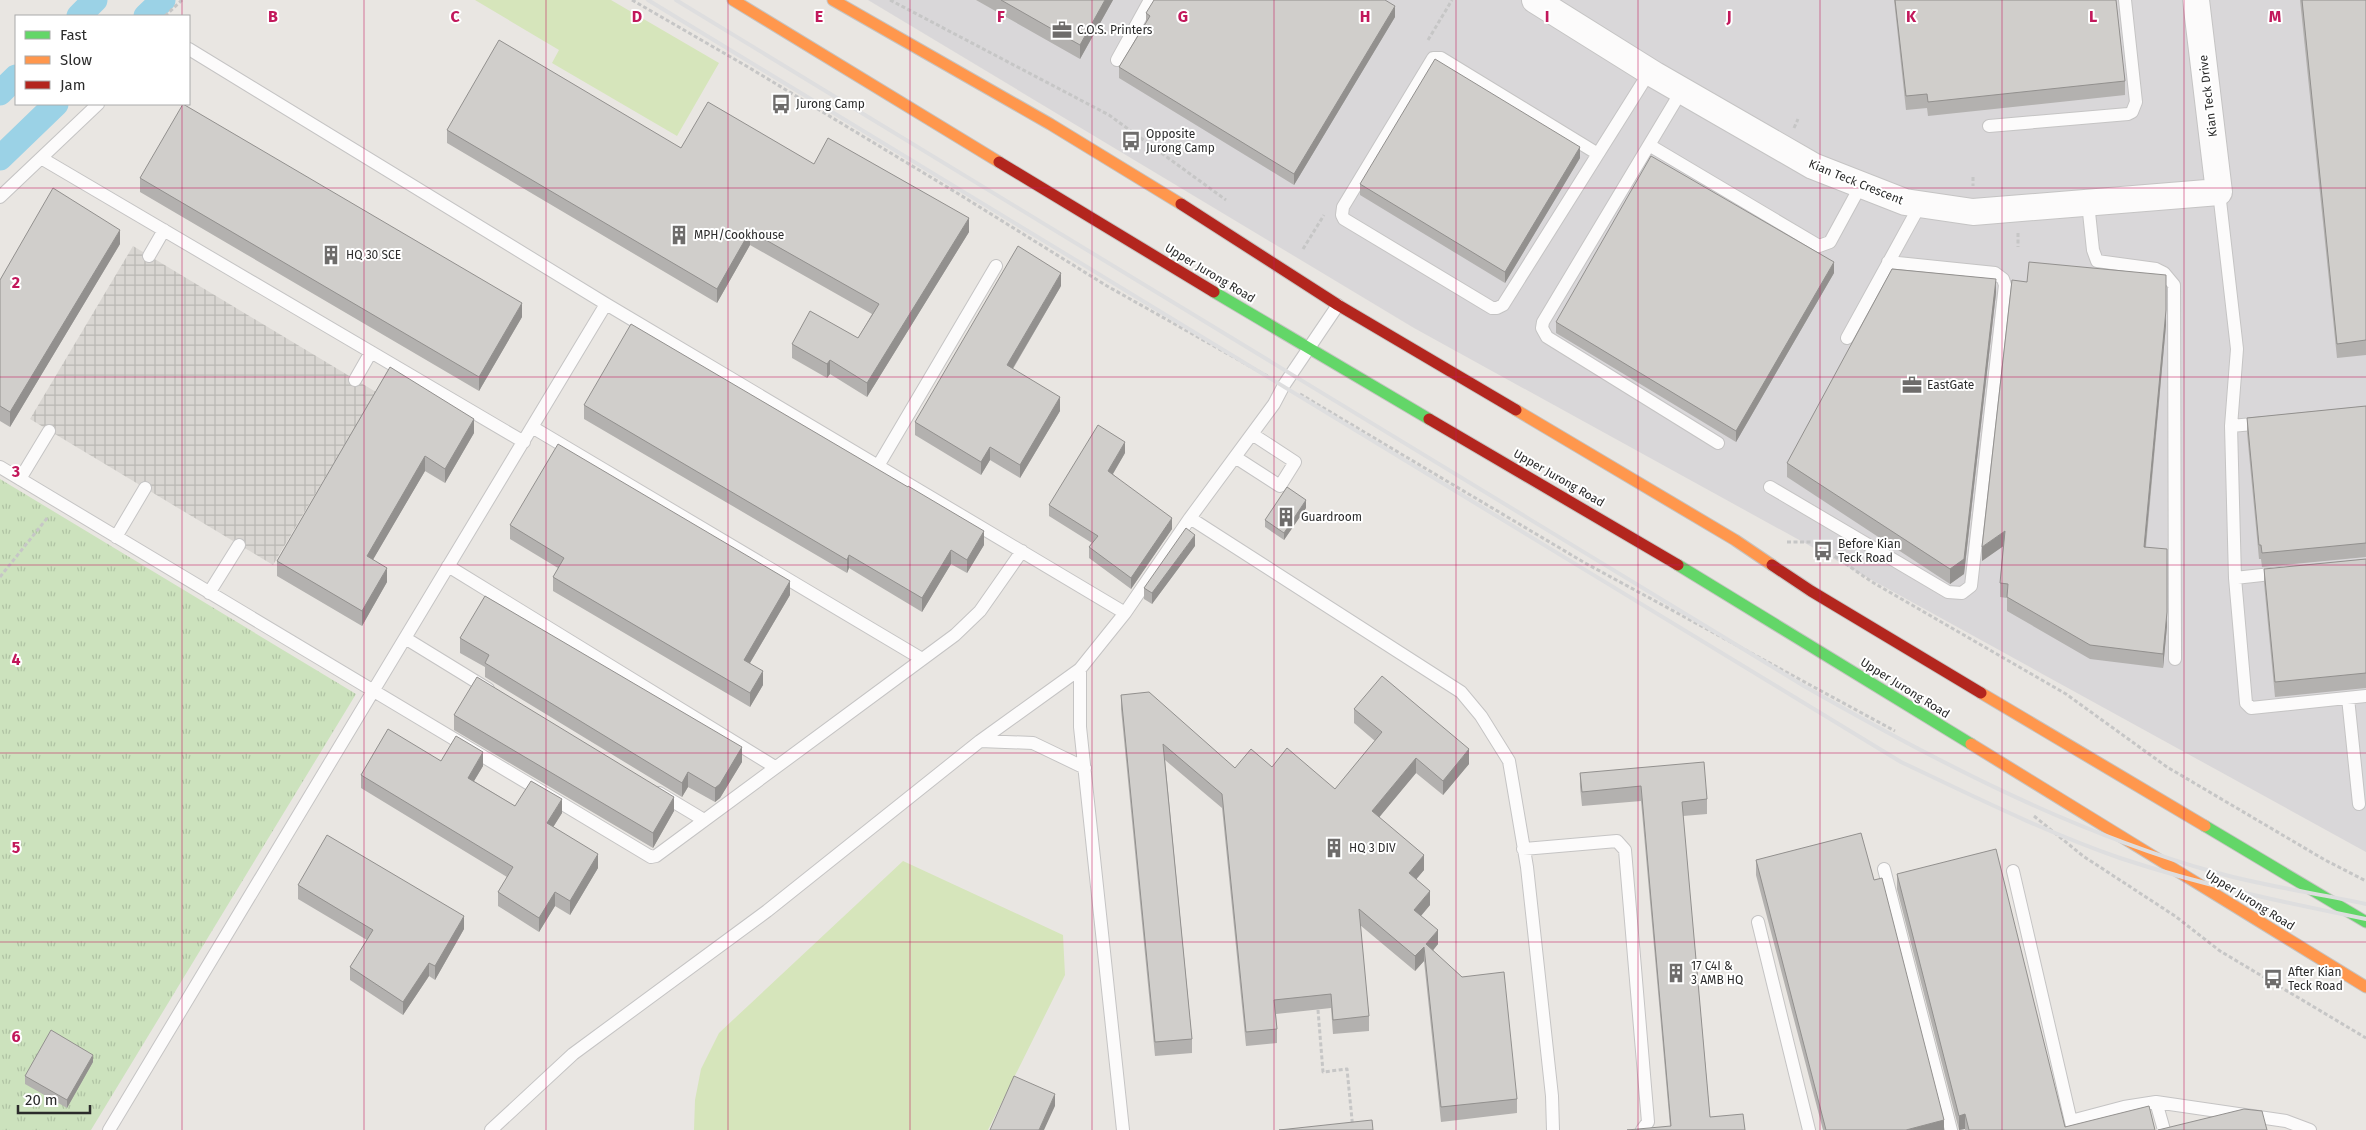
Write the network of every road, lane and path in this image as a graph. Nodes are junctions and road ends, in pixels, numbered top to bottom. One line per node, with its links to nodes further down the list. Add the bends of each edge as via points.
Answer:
1 (182, 0): 10 (path)
2 (632, 0): 38 (path, via 890,152 1107,286)
3 (733, 0): 35 (main road, Upper Jurong Road)
4 (833, 0): 33 (main road, via 1115,163)
5 (890, 0): 24 (path, via 1109,115)
6 (1150, 0): 12 (lane)
7 (1535, 0): 13 (street, Kian Teck Crescent)
8 (2125, 0): 16 (lane, via 2136,102 2132,112)
9 (2196, 0): 21 (street, Kian Teck Drive)
10 (166, 15)
11 (190, 50): 32 (lane)
12 (1117, 60)
13 (1650, 71): 14 (street, Kian Teck Crescent); 18 (lane)
14 (1682, 90): 17 (lane); 20 (street, Kian Teck Crescent, via 1813,166)
15 (97, 105): 19 (lane)
16 (1989, 126)
17 (1649, 145): 20 (lane, via 1818,246 1830,242); 45 (lane, via 1542,328 1547,337)
18 (1598, 154): 18 (lane, via 1503,305 1497,308 1492,308 1342,215 1343,207 1433,58 1441,58)
19 (41, 158): 22 (lane); 26 (lane)
20 (1861, 185): 25 (street, Kian Teck Crescent)
21 (2219, 192): 23 (street, Kian Teck Crescent); 40 (lane, via 2237,348)
22 (0, 197)
23 (2088, 203): 25 (street, Kian Teck Crescent, via 1974,212); 66 (lane, via 2097,261 2156,269 2174,285)
24 (1232, 204)
25 (1920, 205): 30 (lane)
26 (164, 230): 29 (lane); 36 (lane)
27 (1295, 245): 28 (path, via 1303,249)
28 (1300, 254)
29 (149, 256)
30 (1888, 262): 34 (lane); 50 (lane, via 1995,272 2005,285 1971,586 1962,592 1948,592)
31 (996, 266): 47 (lane)
32 (606, 304): 41 (lane); 47 (lane)
33 (1338, 305): 35 (lane); 85 (main road, via 1727,535 1811,591)
34 (1847, 338)
35 (1308, 349): 38 (lane); 86 (main road, Upper Jurong Road, via 1643,542)
36 (371, 352): 37 (lane); 44 (lane)
37 (355, 380)
38 (1284, 385): 43 (lane); 72 (path, via 1584,563)
39 (2273, 422): 40 (lane)
40 (2232, 426): 61 (lane)
41 (532, 427): 44 (lane); 65 (lane)
42 (49, 431): 49 (lane)
43 (1252, 434): 46 (lane); 46 (lane, via 1295,462 1280,486)
44 (524, 442): 58 (lane)
45 (1718, 442)
46 (1236, 457): 53 (lane)
47 (878, 466): 57 (lane)
48 (0, 467): 49 (lane)
49 (20, 478): 52 (lane)
50 (1770, 487)
51 (145, 488): 54 (lane)
52 (59, 502): 54 (lane); 60 (path)
53 (1190, 518): 63 (lane); 80 (lane, via 1460,692 1481,716 1509,762)
54 (116, 537): 62 (lane)
55 (1787, 542): 83 (path, via 1814,542 1872,582 2066,694 2167,767)
56 (239, 545): 62 (lane)
57 (1022, 551): 63 (lane); 65 (lane, via 974,619)
58 (448, 566): 64 (lane); 74 (lane)
59 (2291, 572): 61 (lane)
60 (0, 577)
61 (2235, 578): 71 (lane, via 2246,703 2251,708)
62 (210, 593): 68 (lane)
63 (1125, 613): 67 (lane)
64 (405, 638): 68 (lane); 69 (lane)
65 (922, 659): 74 (lane)
66 (2175, 659)
67 (1080, 669): 73 (lane); 75 (lane, via 1080,727)
68 (372, 692): 79 (lane, via 644,855 656,856); 91 (lane)
69 (499, 695)
70 (2366, 696): 71 (lane)
71 (2348, 698): 77 (lane)
72 (1904, 735)
73 (980, 741): 75 (lane, via 1033,742); 92 (lane, via 767,910 573,1054)
74 (775, 767): 79 (lane)
75 (1085, 768): 93 (lane)
76 (644, 784): 79 (lane)
77 (2359, 804)
78 (2029, 812): 88 (path, via 2083,856 2220,950)
79 (704, 820)
80 (1524, 849): 95 (lane, via 1552,1096); 96 (lane, via 1617,841 1625,850 1648,1122)
81 (1884, 869): 98 (lane)
82 (2013, 871): 90 (lane)
83 (2366, 881)
84 (1758, 922): 97 (lane)
85 (2366, 922)
86 (2366, 987)
87 (1318, 1010): 94 (path, via 1324,1072 1347,1069)
88 (2366, 1038)
89 (2156, 1102): 90 (lane, via 2124,1107); 99 (lane); 100 (lane, via 2286,1121)
90 (2072, 1125)
91 (108, 1130)
92 (491, 1130)
93 (1123, 1130)
94 (1353, 1130)
95 (1552, 1130)
96 (1642, 1130)
97 (1809, 1130)
98 (1951, 1130)
99 (2164, 1130)
100 (2310, 1130)

